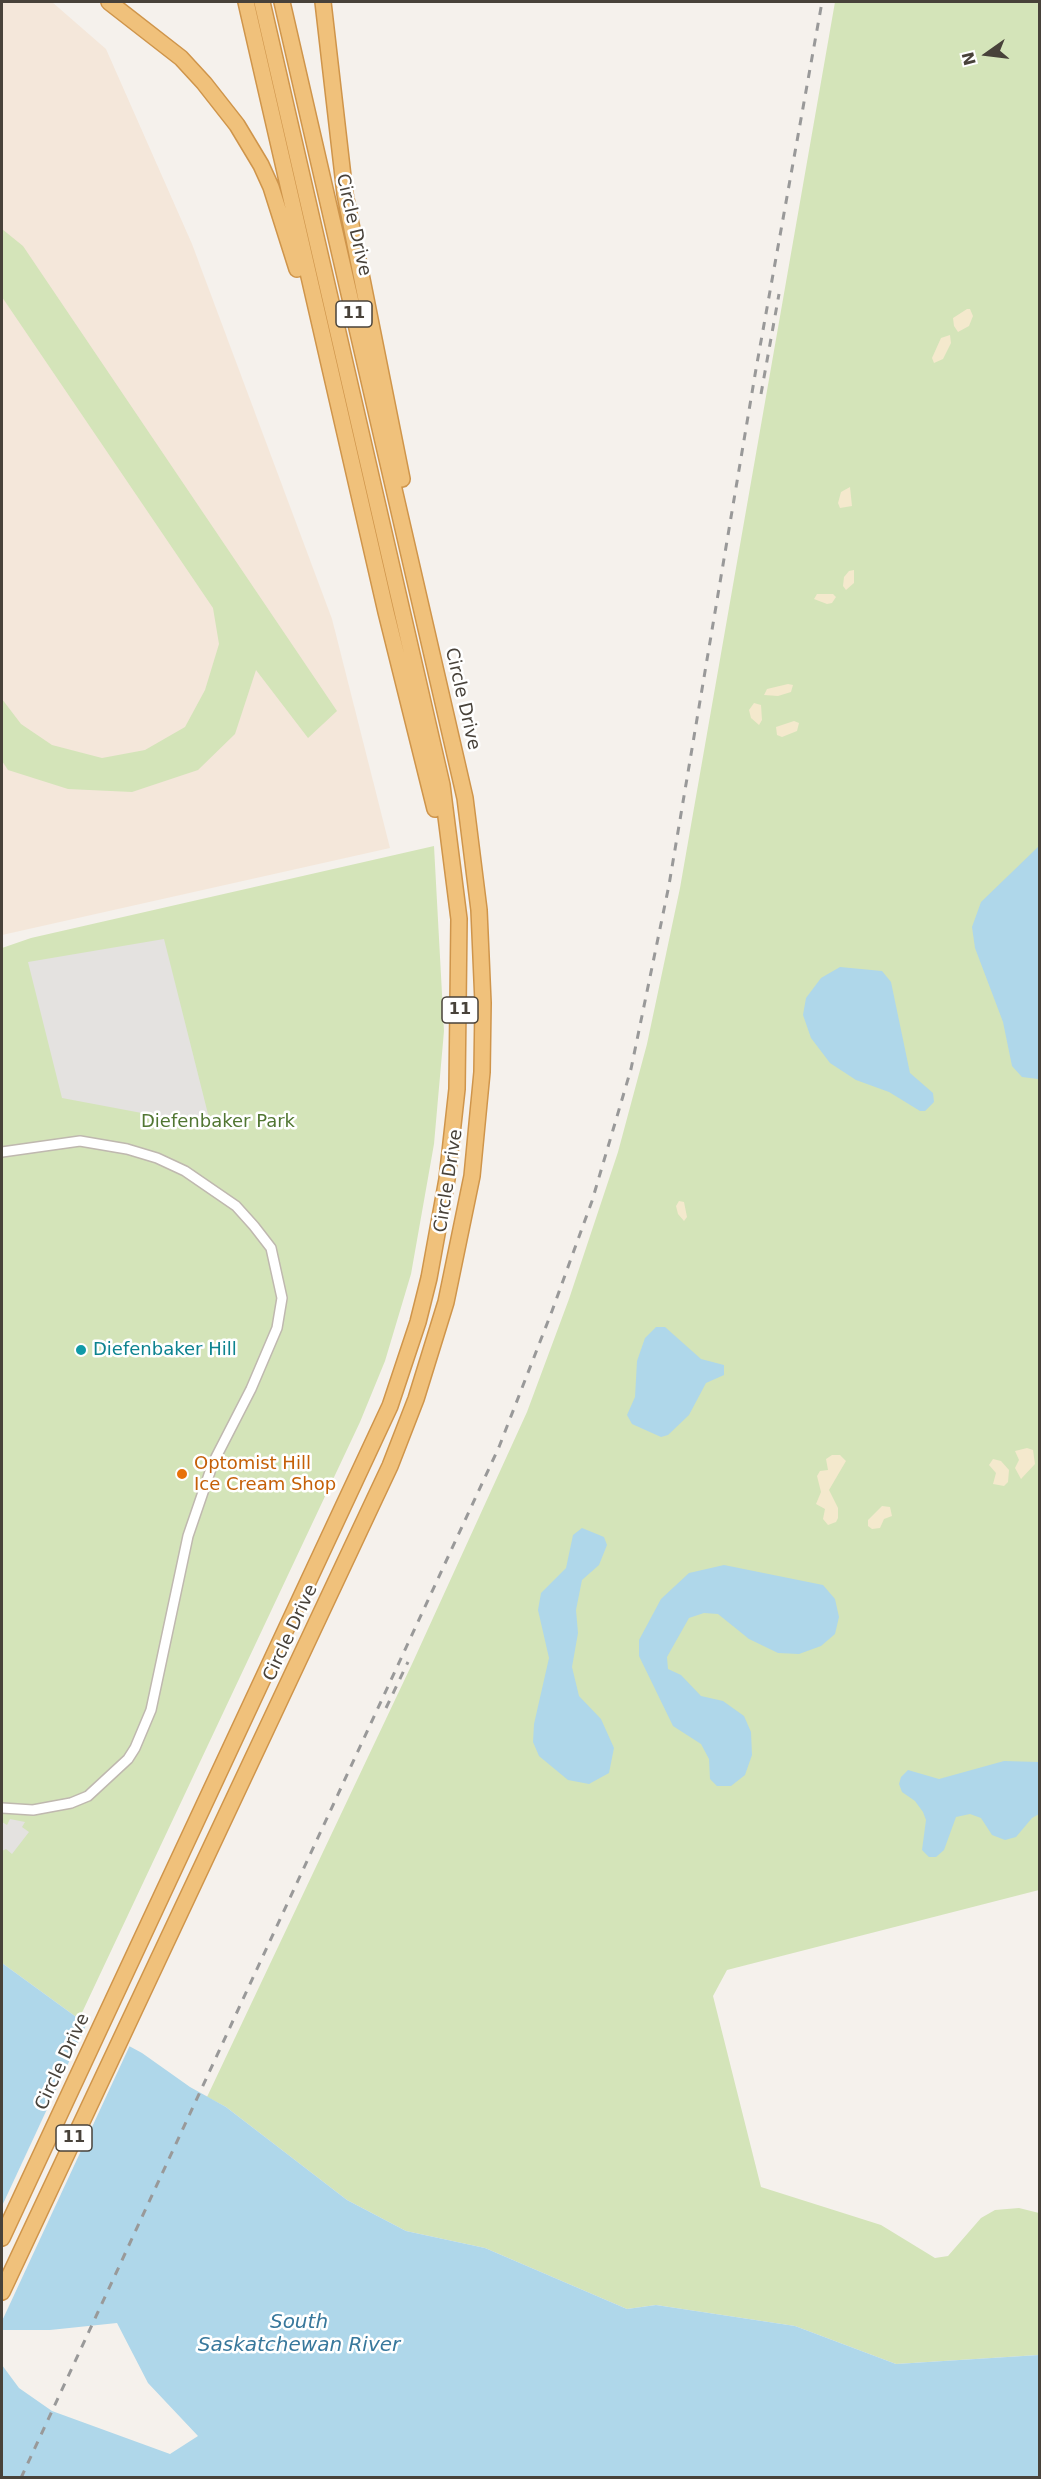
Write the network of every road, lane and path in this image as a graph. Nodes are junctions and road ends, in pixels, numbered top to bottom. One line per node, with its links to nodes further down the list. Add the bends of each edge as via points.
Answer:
1 (109, 2): 6 (highway, via 153,34 204,83 237,125 261,165 287,235)
2 (246, 2): 6 (highway)
3 (262, 2): 8 (highway, Circle Drive / 11, via 442,785 459,919)
4 (282, 2): 7 (highway, Circle Drive / 11)
5 (323, 2): 7 (highway, via 345,194 428,608)
6 (347, 444): 8 (highway, via 433,795 452,937)
7 (426, 626): 12 (highway, Circle Drive / 11, via 465,798 479,910 483,1003 481,1083 472,1176 433,1347 390,1466)
8 (459, 956): 11 (highway, Circle Drive / 11, via 457,1089 435,1248 418,1322 390,1406)
9 (2, 1152): 10 (street, via 80,1141 127,1149 185,1171 236,1206 271,1248 282,1298 277,1328 213,1463 188,1536 152,1710 135,1748 88,1796 33,1810)
10 (2, 1808)
11 (2, 2238)
12 (2, 2292)

